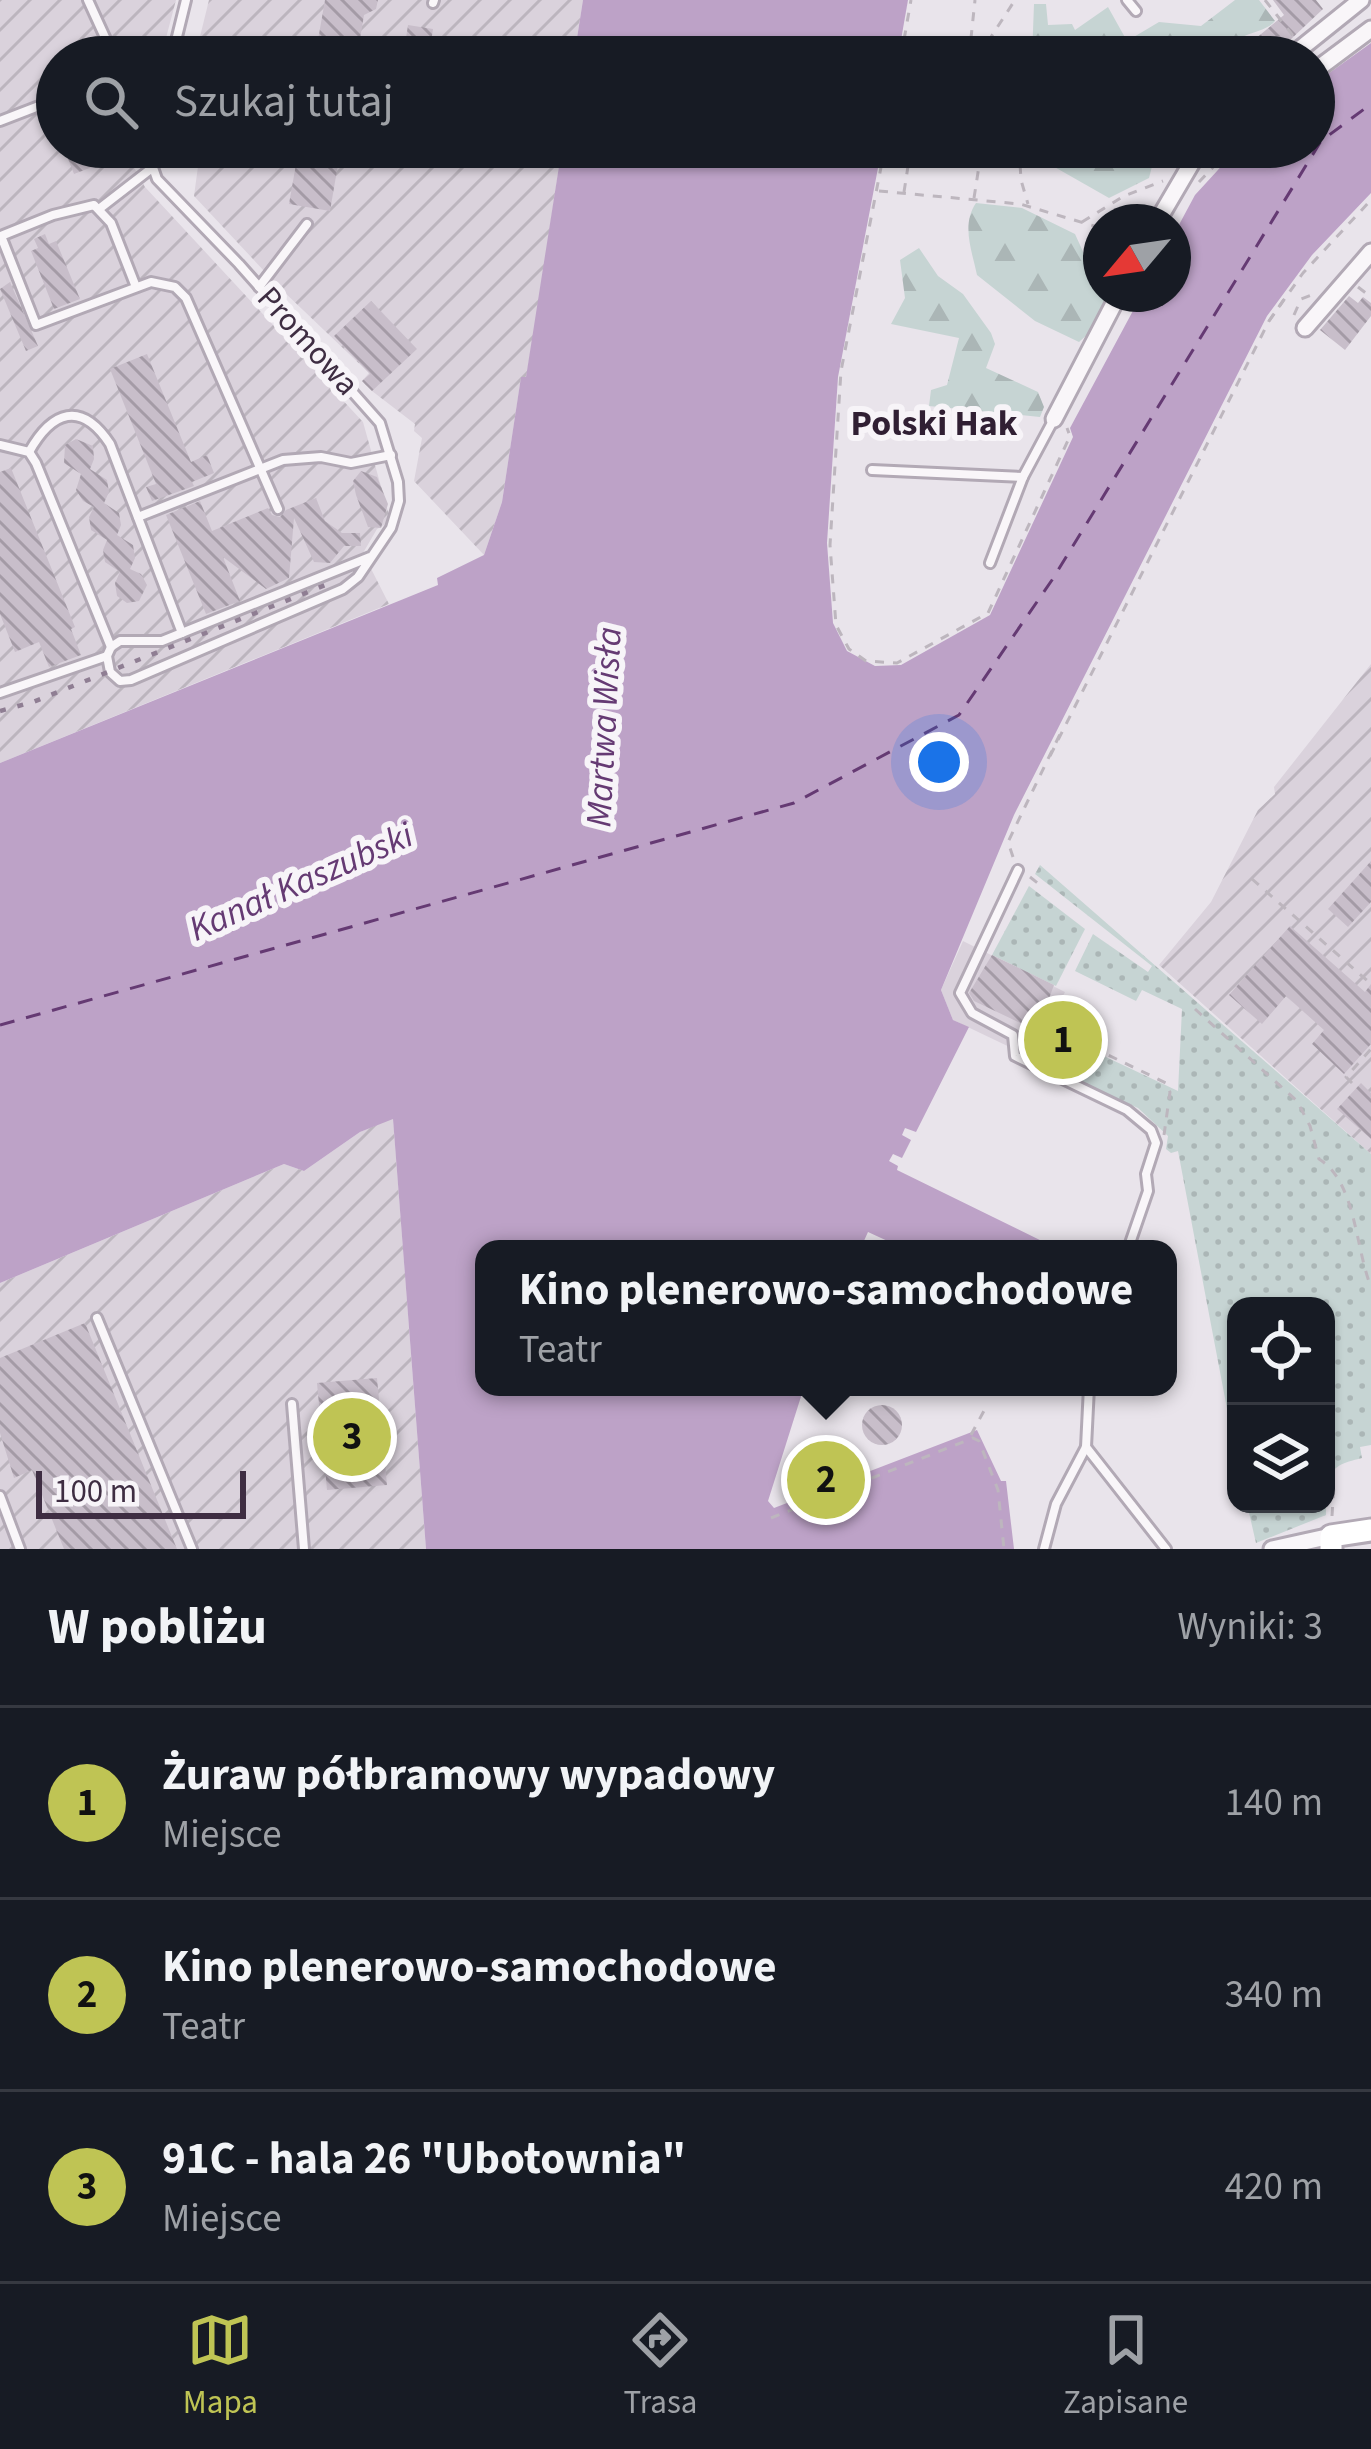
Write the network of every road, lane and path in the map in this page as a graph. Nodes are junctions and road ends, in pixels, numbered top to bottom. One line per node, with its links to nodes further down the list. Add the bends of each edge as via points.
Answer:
1 (88, 0): 11 (lane)
2 (186, 0): 12 (lane)
3 (911, 0): 13 (path)
4 (976, 0): 14 (path)
5 (1015, 0): 15 (path)
6 (1127, 0): 9 (lane)
7 (1265, 0): 16 (path)
8 (1360, 0): 17 (street)
9 (1136, 11)
10 (1371, 29): 18 (street)
11 (104, 36)
12 (177, 36)
13 (905, 36)
14 (972, 36)
15 (992, 36)
16 (1286, 36)
17 (1316, 36)
18 (1335, 56)
19 (36, 107): 20 (lane)
20 (0, 121)
21 (152, 168): 35 (lane); 42 (lane, Promowa)
22 (881, 168): 29 (path)
23 (908, 168): 30 (path)
24 (978, 168): 31 (path)
25 (1020, 168): 34 (path)
26 (1193, 168): 28 (street)
27 (1206, 168): 28 (path)
28 (1187, 183): 33 (street); 36 (path, via 1151,183)
29 (877, 191): 30 (path); 46 (path, via 841,371 833,488 836,626 849,650 866,662 897,663 988,613 1070,436)
30 (904, 194): 31 (path)
31 (973, 200): 34 (path)
32 (1371, 202): 60 (path, via 1270,321 1008,842)
33 (1171, 204)
34 (1028, 206): 36 (path)
35 (99, 208): 41 (lane); 41 (lane, via 1,236 36,325)
36 (1080, 223): 38 (path)
37 (308, 224): 42 (lane)
38 (1083, 224)
39 (1371, 252): 45 (street)
40 (1354, 284): 43 (path)
41 (136, 287): 50 (lane, via 163,282 186,298)
42 (260, 287): 49 (lane, Promowa, via 370,410)
43 (1371, 297)
44 (1111, 312): 46 (street)
45 (1305, 328)
46 (1060, 423): 52 (lane)
47 (0, 445): 48 (lane)
48 (29, 452): 54 (lane, via 43,428 84,416 110,444); 58 (lane)
49 (391, 455): 50 (lane, via 351,463 298,457); 55 (lane, Promowa, via 399,501)
50 (262, 469): 53 (lane); 54 (lane)
51 (872, 470): 52 (lane)
52 (1023, 477): 56 (lane)
53 (278, 509)
54 (138, 518): 57 (lane)
55 (370, 557): 57 (lane); 58 (lane, Promowa, via 358,577 328,597 131,680 113,677)
56 (990, 563)
57 (182, 633): 58 (lane, via 120,641)
58 (109, 651): 59 (lane)
59 (0, 693)
60 (1018, 870): 69 (lane, via 960,993 972,1013 1013,1035 1015,1056 1127,1110)
61 (1032, 879): 63 (path)
62 (1252, 879): 64 (path)
63 (1044, 888)
64 (1371, 984)
65 (1195, 1010): 71 (path, via 1297,1101 1319,1159 1341,1181)
66 (1043, 1024): 69 (path, via 1166,1083 1167,1130)
67 (1371, 1049): 68 (path, via 1346,1078)
68 (1352, 1083)
69 (1156, 1144): 70 (lane)
70 (1131, 1240)
71 (1371, 1287)
72 (97, 1318): 83 (lane)
73 (1089, 1396): 77 (lane)
74 (292, 1404): 84 (lane)
75 (986, 1407): 76 (path)
76 (973, 1438): 79 (path); 85 (path, via 998,1490)
77 (1086, 1447): 86 (lane, via 1056,1504); 87 (lane)
78 (0, 1496): 82 (lane)
79 (771, 1518)
80 (1371, 1530): 81 (street)
81 (1331, 1542): 88 (street)
82 (20, 1549)
83 (192, 1549)
84 (304, 1549)
85 (1004, 1549)
86 (1044, 1549)
87 (1166, 1549)
88 (1272, 1549)

